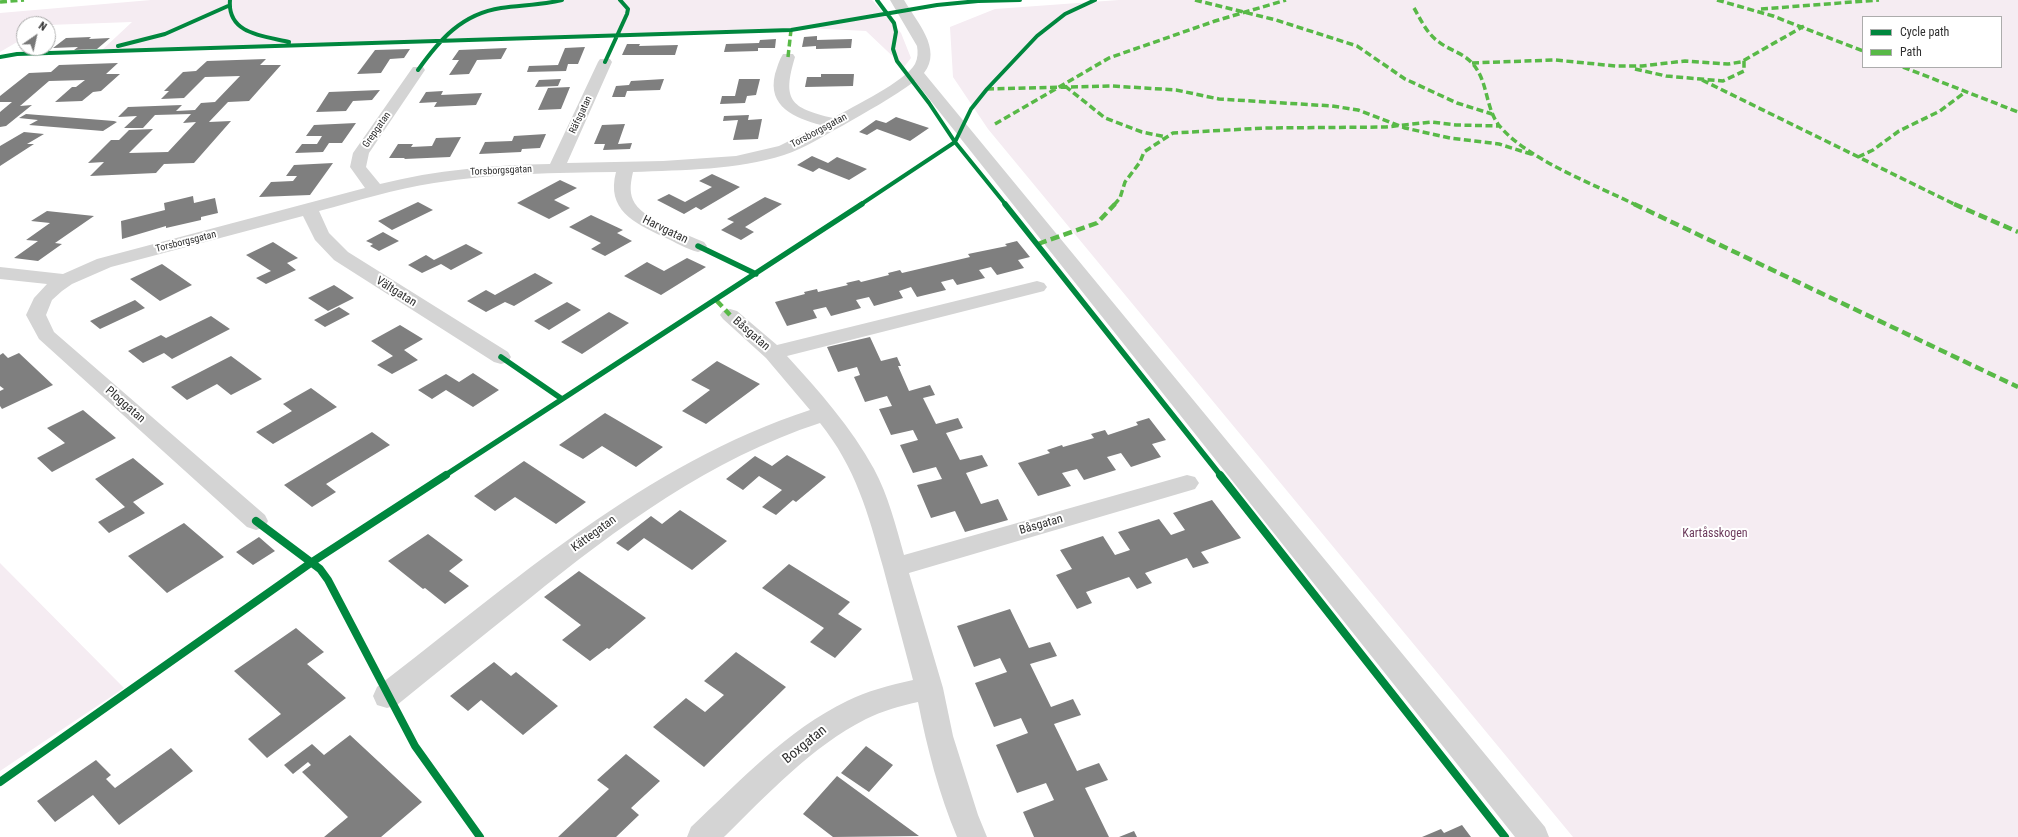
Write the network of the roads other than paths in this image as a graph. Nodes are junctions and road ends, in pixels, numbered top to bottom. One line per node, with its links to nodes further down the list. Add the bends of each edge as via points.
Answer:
1 (915, 0): 2 (street)
2 (899, 2): 6 (street, via 921,39 926,53)
3 (788, 57): 7 (street, via 781,91 788,104 802,113)
4 (605, 62): 9 (street, Räfsgatan)
5 (418, 70): 10 (street, Grepgatan, via 361,153 358,167)
6 (916, 74): 7 (street, Torsborgsgatan); 27 (street)
7 (835, 123): 8 (street, Torsborgsgatan, via 797,144 754,158 700,164)
8 (626, 167): 9 (street, Torsborgsgatan); 12 (street, Harvgatan, via 621,186 628,208 641,219)
9 (556, 169): 10 (street, Torsborgsgatan, via 466,173 420,180)
10 (376, 191): 11 (street, Torsborgsgatan)
11 (310, 210): 14 (street, Torsborgsgatan, via 104,263); 18 (street, Vältgatan, via 319,234 326,244 341,256)
12 (698, 246)
13 (0, 273): 14 (street)
14 (66, 280): 21 (street, Ploggatan, via 44,295 38,305 36,315 46,335)
15 (1037, 287): 17 (street, Båsgatan)
16 (730, 315): 17 (street, Båsgatan)
17 (773, 353): 19 (street, Båsgatan)
18 (501, 357)
19 (825, 413): 22 (street, Båsgatan, via 863,470 880,513); 24 (street, Kättegatan, via 782,427 748,442 658,490 587,539)
20 (1187, 483): 22 (street, Båsgatan)
21 (256, 521)
22 (895, 567): 23 (street, Båsgatan)
23 (929, 688): 25 (street, Boxgatan, via 905,693 856,710 826,728); 26 (street, Båsgatan, via 945,757)
24 (387, 696)
25 (702, 837)
26 (972, 837)
27 (1534, 837)

